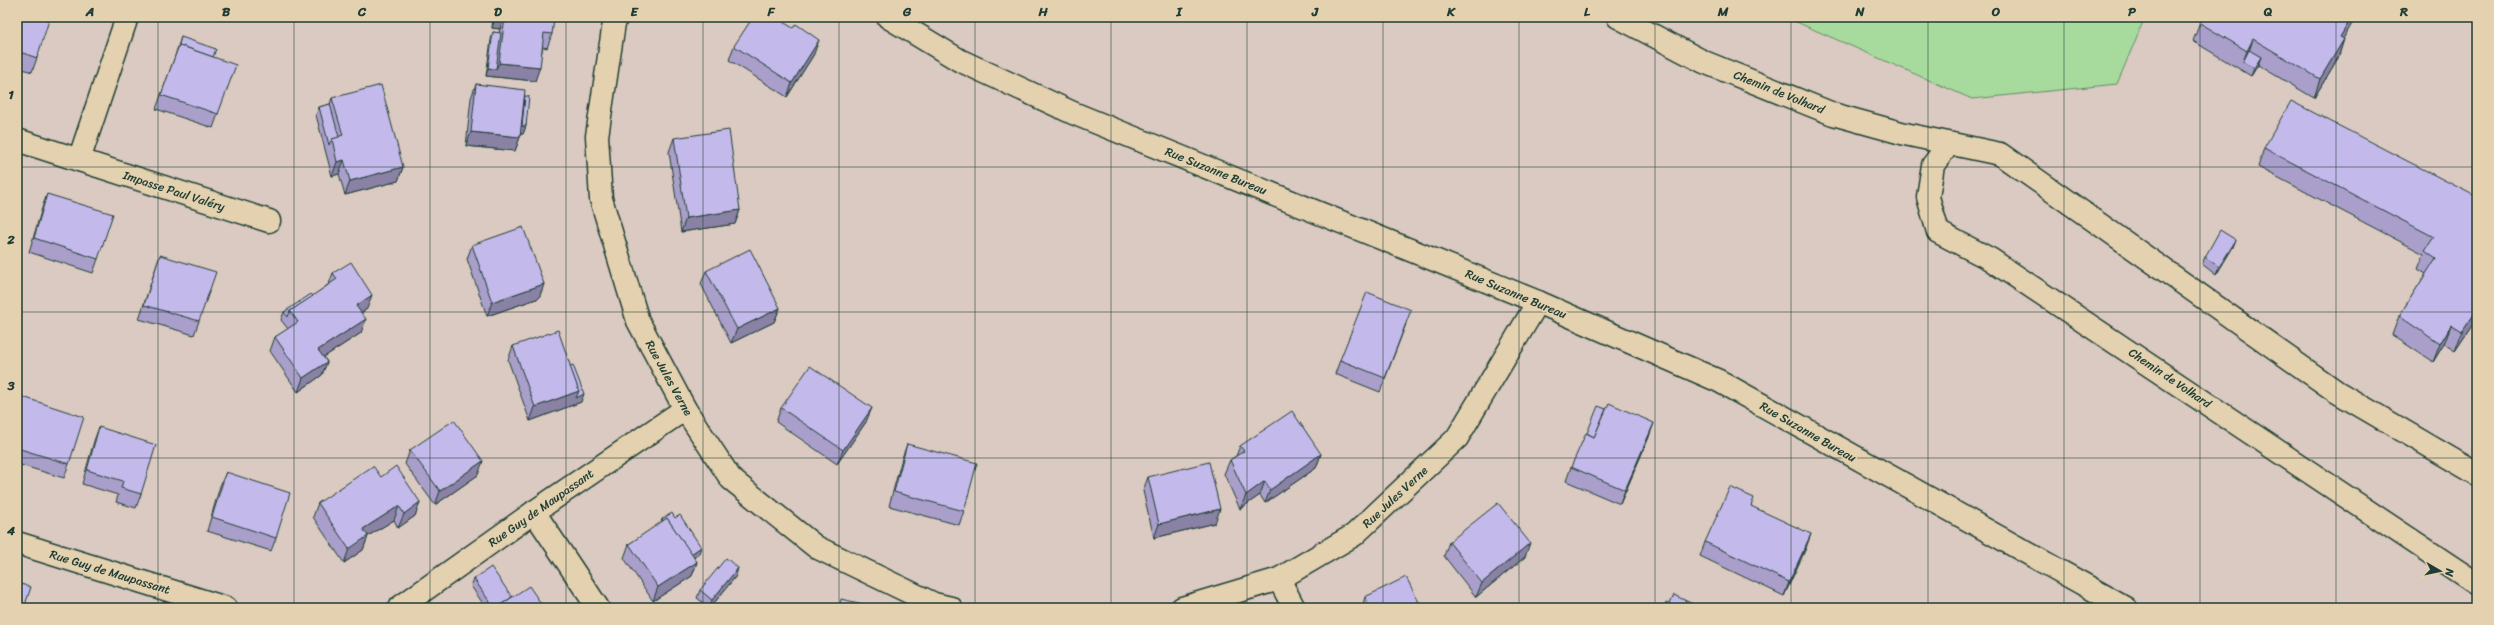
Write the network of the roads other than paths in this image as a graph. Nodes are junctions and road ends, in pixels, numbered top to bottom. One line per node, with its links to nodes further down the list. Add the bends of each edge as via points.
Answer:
1 (127, 17): 7 (street)
2 (617, 17): 10 (street, Rue Jules Verne, via 597,136 601,199 638,321)
3 (888, 17): 9 (street, Rue Suzanne Bureau, via 959,60 1073,114)
4 (1618, 17): 6 (street, Chemin de Volhard, via 1704,62 1833,114)
5 (17, 140): 7 (street, Impasse Paul Valéry)
6 (1949, 144): 11 (street, Chemin de Volhard, via 2000,154 2337,392); 15 (street, Chemin de Volhard, via 1933,165 1928,197 1938,232 1996,264)
7 (79, 160): 8 (street, Impasse Paul Valéry)
8 (268, 221)
9 (1538, 302): 14 (street, Rue Jules Verne, via 1457,438 1354,535); 22 (street, Rue Suzanne Bureau, via 1719,381)
10 (685, 409): 12 (street, Rue Guy de Maupassant); 19 (street, Rue Jules Verne, via 732,479 816,547 934,604)
11 (2477, 474)
12 (534, 512): 17 (street, Rue Guy de Maupassant); 18 (street)
13 (17, 543): 16 (street, Rue Guy de Maupassant)
14 (1279, 579): 20 (street, Rue Jules Verne); 21 (street)
15 (2477, 584)
16 (226, 608)
17 (399, 608)
18 (598, 608)
19 (951, 608)
20 (1182, 608)
21 (1294, 608)
22 (2126, 608)

